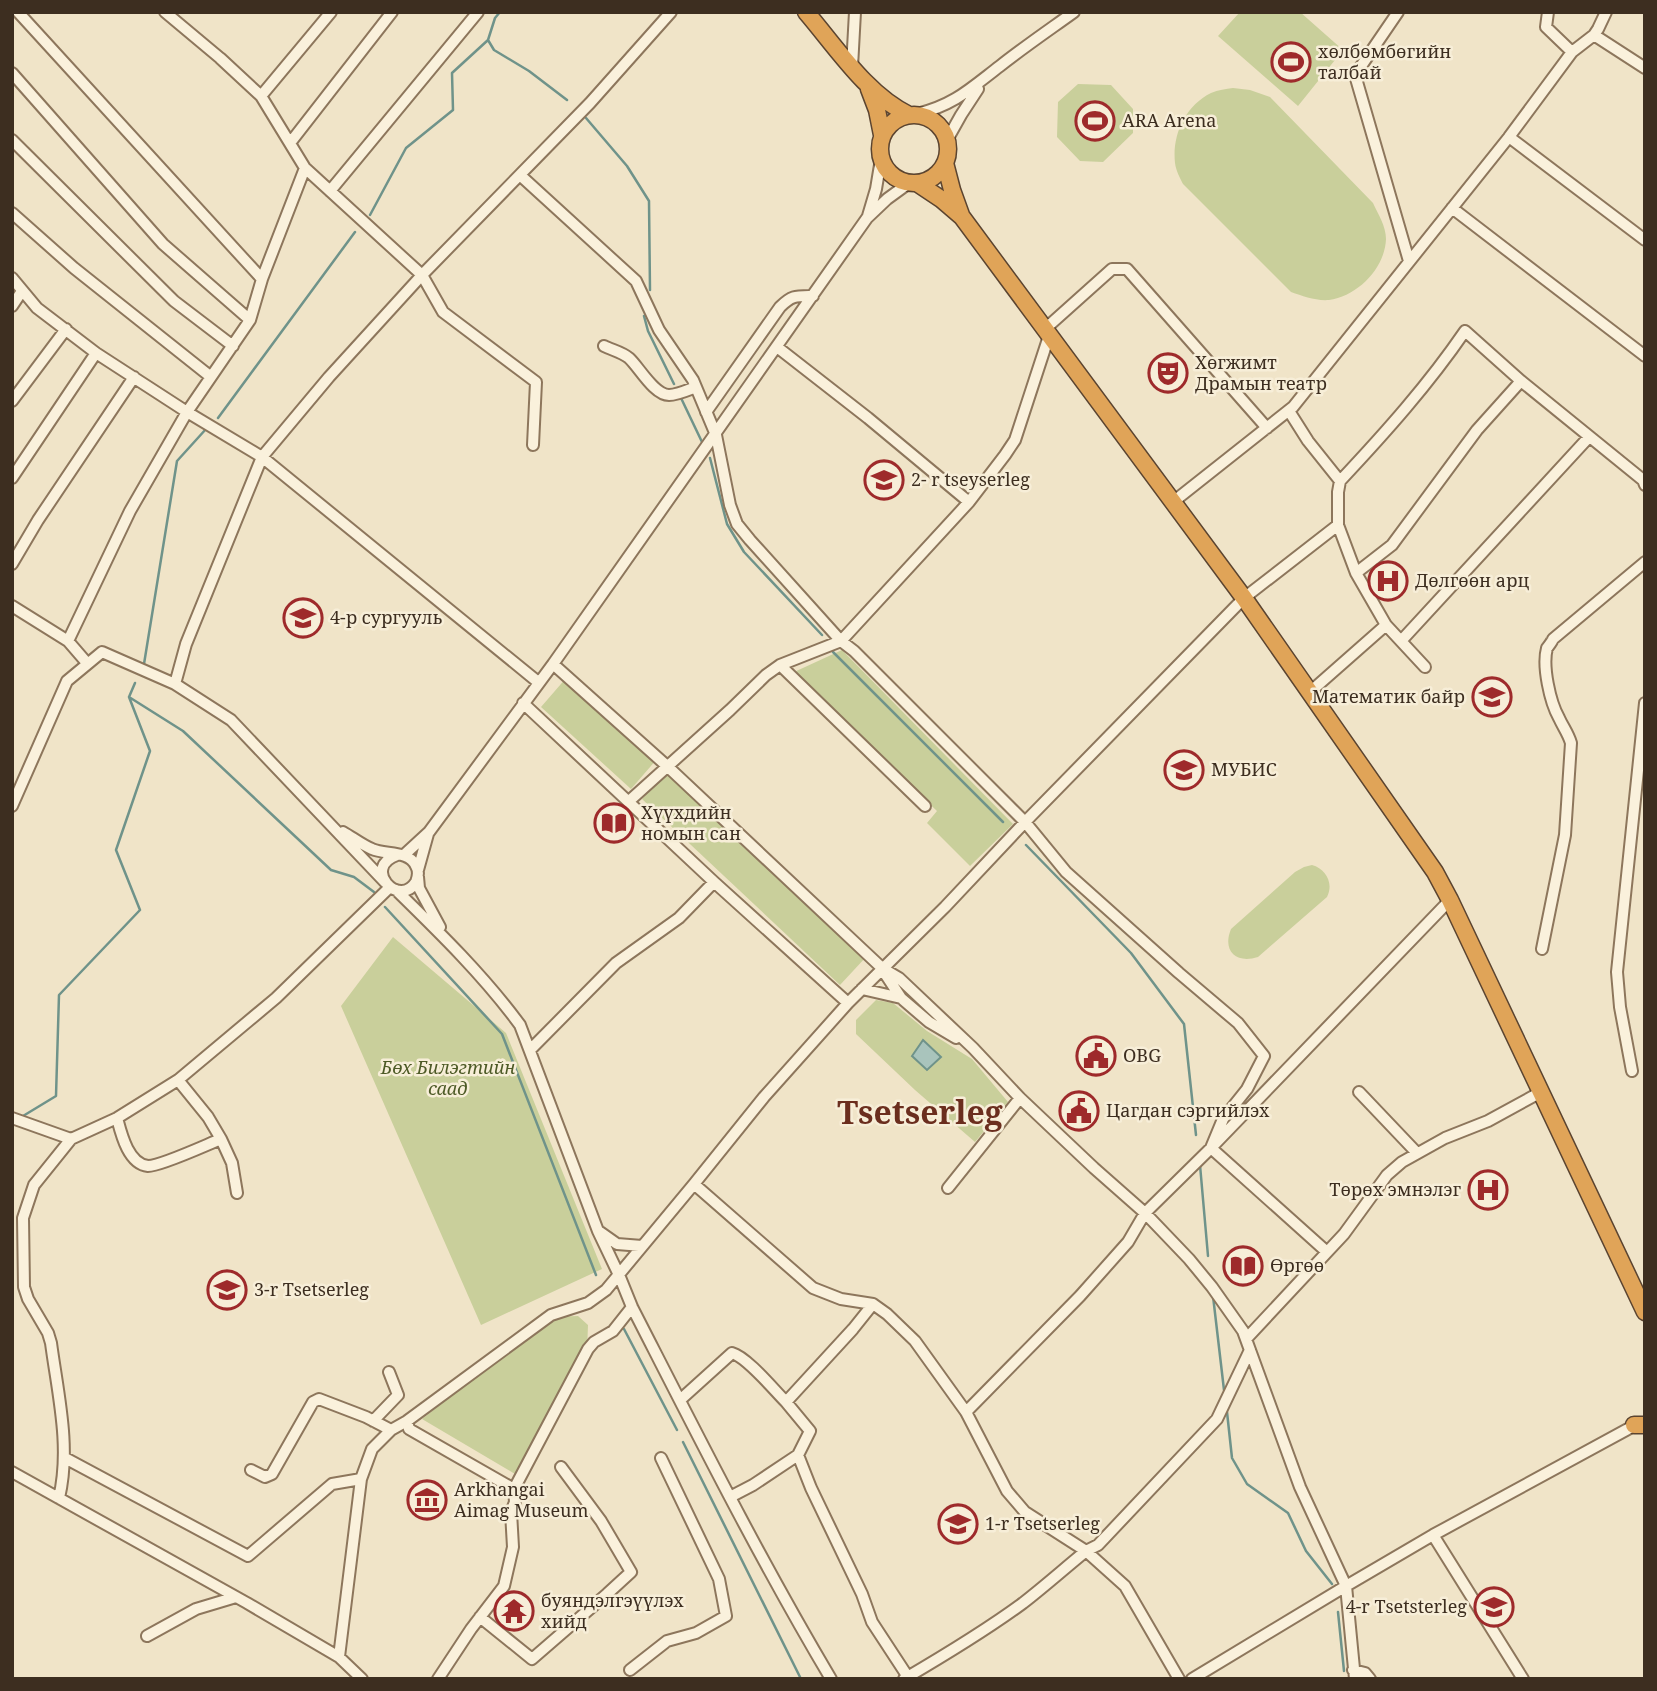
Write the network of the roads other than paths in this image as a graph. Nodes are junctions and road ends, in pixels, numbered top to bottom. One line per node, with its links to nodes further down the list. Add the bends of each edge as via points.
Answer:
1 (18, 12): 41 (street)
2 (165, 12): 20 (street)
3 (331, 12): 20 (street)
4 (392, 12): 26 (street)
5 (478, 12): 32 (street)
6 (671, 12): 30 (street)
7 (806, 12): 15 (highway)
8 (855, 12): 15 (street)
9 (1074, 12): 18 (street)
10 (1398, 12): 38 (street, via 1355,75)
11 (1606, 12): 13 (street)
12 (1546, 14): 14 (street, via 1546,27)
13 (1594, 35): 14 (street); 16 (street)
14 (1572, 51): 23 (street)
15 (852, 67): 19 (highway)
16 (1645, 68)
17 (12, 74): 45 (street, via 163,244)
18 (986, 78): 21 (street, via 946,105); 25 (street)
19 (868, 87): 21 (highway, via 887,103); 22 (highway)
20 (261, 96): 26 (street)
21 (913, 114): 22 (highway, via 898,118); 25 (highway, via 936,122)
22 (882, 135): 27 (highway)
23 (1509, 137): 33 (street); 37 (street)
24 (12, 140): 48 (street, via 174,301)
25 (947, 140): 28 (highway)
26 (290, 143): 29 (street)
27 (881, 159): 31 (highway, via 891,175); 36 (street)
28 (945, 163): 31 (highway, via 929,180); 35 (highway)
29 (305, 168): 32 (street); 41 (street)
30 (521, 176): 39 (street); 56 (street, via 636,281 659,330)
31 (913, 183): 35 (highway); 36 (street)
32 (330, 191): 39 (street)
33 (1452, 208): 38 (street); 52 (street)
34 (12, 213): 54 (street)
35 (962, 217): 47 (highway)
36 (867, 218): 43 (street)
37 (1645, 240)
38 (1409, 261): 59 (street)
39 (422, 275): 64 (street, via 443,312 536,382); 65 (street)
40 (12, 278): 42 (street)
41 (262, 279): 45 (street)
42 (22, 291): 44 (street); 46 (street)
43 (813, 296): 50 (street); 58 (street, via 795,296 780,307)
44 (12, 306)
45 (250, 320): 48 (street)
46 (66, 329): 51 (street); 57 (street)
47 (1047, 332): 61 (street, via 1112,269 1127,269); 69 (street, via 1015,440); 70 (highway)
48 (233, 346): 54 (street)
49 (604, 346): 56 (street, via 626,356 664,394)
50 (777, 347): 62 (street); 69 (street)
51 (96, 353): 53 (street); 66 (street)
52 (1645, 356)
53 (134, 377): 60 (street); 73 (street)
54 (211, 377): 60 (street)
55 (1521, 381): 63 (street); 67 (street, via 1465,331); 74 (street, via 1478,430 1392,545)
56 (696, 387): 58 (street)
57 (12, 401)
58 (706, 411): 62 (street)
59 (1289, 411): 61 (street); 67 (street)
60 (187, 412): 65 (street); 78 (street, via 130,511)
61 (1266, 428): 70 (street)
62 (716, 435): 79 (street, via 737,524); 82 (street)
63 (1589, 437): 68 (street); 80 (street)
64 (533, 445)
65 (262, 457): 85 (street); 86 (street, via 186,644)
66 (12, 478)
67 (1340, 481): 71 (street)
68 (1644, 481)
69 (969, 502): 79 (street)
70 (1173, 502): 75 (highway)
71 (1338, 524): 74 (street); 75 (street)
72 (1645, 562): 103 (street, via 1548,648 1550,696 1571,743 1565,835)
73 (12, 564)
74 (1356, 573): 77 (street)
75 (1244, 598): 87 (highway); 94 (street)
76 (12, 606): 78 (street)
77 (1386, 625): 80 (street); 87 (street)
78 (68, 641): 81 (street)
79 (841, 641): 83 (street); 94 (street)
80 (1401, 641): 84 (street)
81 (87, 663): 86 (street, via 102,652); 92 (street, via 67,681)
82 (553, 664): 85 (street); 90 (street)
83 (780, 665): 90 (street); 93 (street)
84 (1425, 667)
85 (538, 681): 88 (street)
86 (175, 684): 95 (street, via 231,720)
87 (1310, 692): 101 (highway)
88 (523, 703): 91 (street); 96 (street)
89 (1645, 703): 110 (street, via 1617,972)
90 (667, 766): 91 (street); 104 (street)
91 (628, 802): 99 (street)
92 (12, 806)
93 (925, 806)
94 (1025, 822): 104 (street); 119 (street, via 1066,872 1238,1023 1264,1056 1247,1089 1223,1119)
95 (332, 824): 97 (street, via 372,849); 100 (street)
96 (429, 832): 97 (street); 98 (street)
97 (401, 855): 98 (street, via 416,863); 100 (street, via 391,858 383,869 382,876)
98 (418, 874): 100 (street, via 415,883 403,891); 102 (street, via 419,888)
99 (714, 882): 107 (street); 109 (street, via 679,918 616,963)
100 (390, 886): 102 (street); 111 (street, via 276,998)
101 (1451, 901): 113 (highway); 119 (street)
102 (448, 942): 109 (street, via 501,999 520,1025)
103 (1542, 949)
104 (882, 968): 105 (street); 106 (street); 108 (street, via 899,978)
105 (862, 989): 106 (street); 107 (street)
106 (901, 998): 108 (street, via 929,1022)
107 (848, 1003): 121 (street)
108 (974, 1048): 114 (street)
109 (530, 1050): 125 (street)
110 (1632, 1070)
111 (178, 1080): 115 (street); 118 (street)
112 (1359, 1092): 120 (street)
113 (1541, 1093): 120 (street); 131 (highway)
114 (1020, 1098): 122 (street); 124 (street)
115 (117, 1118): 117 (street); 118 (street, via 126,1146 148,1166)
116 (16, 1120): 117 (street)
117 (71, 1139): 142 (street, via 34,1185 23,1218 24,1287 51,1343)
118 (221, 1139): 123 (street, via 232,1163)
119 (1211, 1148): 124 (street); 127 (street)
120 (1417, 1153): 127 (street, via 1387,1175)
121 (694, 1184): 126 (street); 129 (street, via 813,1288)
122 (948, 1188)
123 (237, 1193)
124 (1145, 1213): 132 (street, via 1212,1287); 136 (street, via 1128,1242 1088,1287)
125 (598, 1231): 126 (street, via 617,1244); 128 (street)
126 (642, 1246): 128 (street)
127 (1327, 1252): 132 (street)
128 (619, 1275): 130 (street); 138 (street, via 588,1303 537,1324)
129 (873, 1304): 135 (street); 136 (street, via 915,1341)
130 (632, 1307): 134 (street); 148 (street, via 613,1331 588,1349)
131 (1645, 1312)
132 (1248, 1344): 152 (street, via 1217,1419 1098,1545); 153 (street, via 1300,1487)
133 (388, 1372): 137 (street, via 398,1395)
134 (680, 1400): 135 (street, via 732,1353); 149 (street)
135 (786, 1402): 141 (street, via 810,1432)
136 (966, 1412): 152 (street, via 1007,1491 1025,1512)
137 (373, 1421): 140 (street); 145 (street, via 319,1399 272,1474 265,1477)
138 (407, 1421): 140 (street); 148 (street, via 409,1429)
139 (1641, 1423): 151 (street)
140 (391, 1430): 147 (street, via 372,1449)
141 (798, 1455): 149 (street); 160 (street, via 872,1622)
142 (65, 1458): 147 (street, via 248,1556 332,1484); 150 (street)
143 (660, 1458): 158 (street, via 719,1578 726,1616 667,1642)
144 (561, 1467): 155 (street, via 631,1572 532,1659)
145 (251, 1470)
146 (12, 1472): 150 (street)
147 (361, 1479): 157 (street)
148 (514, 1489): 155 (street, via 509,1568 504,1586)
149 (730, 1497): 163 (street)
150 (59, 1498): 154 (street)
151 (1433, 1535): 153 (street); 167 (street)
152 (1086, 1551): 160 (street, via 987,1629); 164 (street, via 1125,1586)
153 (1346, 1586): 159 (street); 165 (street)
154 (236, 1597): 156 (street, via 196,1609); 157 (street)
155 (481, 1617): 162 (street)
156 (147, 1636)
157 (339, 1657): 161 (street)
158 (630, 1670)
159 (1354, 1674): 166 (street, via 1365,1673)
160 (906, 1678)
161 (362, 1679)
162 (438, 1679)
163 (831, 1679)
164 (1179, 1679)
165 (1192, 1679)
166 (1370, 1679)
167 (1523, 1679)

